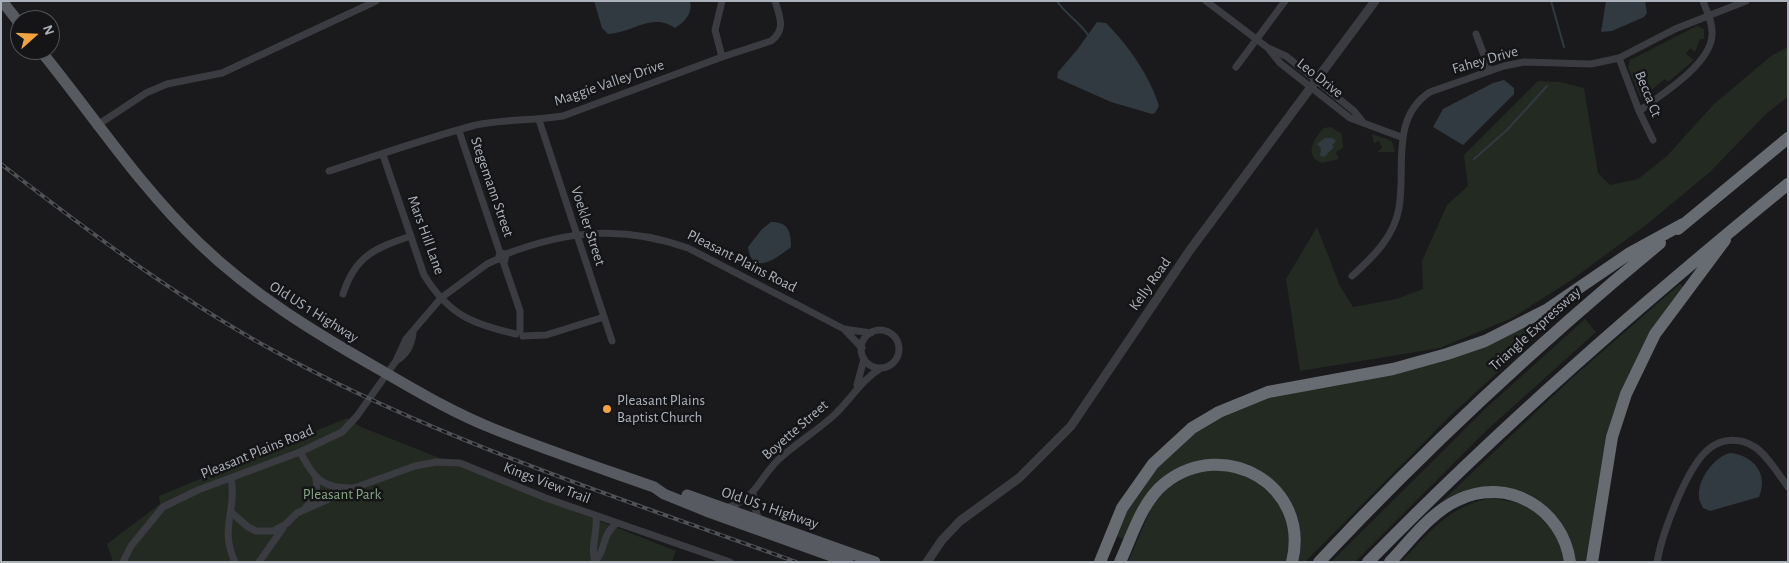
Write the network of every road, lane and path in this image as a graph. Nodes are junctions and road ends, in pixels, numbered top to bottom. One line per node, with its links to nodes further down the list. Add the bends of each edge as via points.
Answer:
1 (2, 1): 10 (main road)
2 (376, 1): 22 (street, via 222,73 167,84 146,92)
3 (722, 1): 14 (street, via 715,30)
4 (775, 1): 14 (street, Maggie Valley Drive, via 782,24 777,37)
5 (1206, 1): 13 (street, Leo Drive)
6 (1285, 1): 13 (street)
7 (1376, 1): 19 (street, Kelly Road)
8 (1703, 1): 11 (street)
9 (1746, 1): 11 (street, Fahey Drive)
10 (10, 11)
11 (1708, 15): 15 (street, Fahey Drive); 20 (street, via 1712,37 1698,64)
12 (1476, 34): 18 (street)
13 (1256, 40): 17 (street); 19 (street, Leo Drive, via 1268,48 1280,63)
14 (722, 57): 21 (street, Maggie Valley Drive, via 580,110)
15 (1619, 58): 18 (street, Fahey Drive, via 1590,64 1524,62); 20 (street, Becca Ct)
16 (47, 60): 22 (main road, Old US 1 Highway)
17 (1236, 67)
18 (1490, 71): 24 (street, Fahey Drive, via 1430,92 1420,99 1406,120)
19 (1314, 86): 24 (street, Leo Drive, via 1350,118); 69 (street, Kelly Road, via 1190,250 1071,426 1019,478 960,521)
20 (1639, 112): 26 (street, Becca Ct)
21 (539, 120): 23 (street, Maggie Valley Drive, via 500,121); 32 (street, Voekler Street)
22 (96, 126): 46 (main road, Old US 1 Highway, via 157,199 200,244 259,296)
23 (459, 130): 27 (street, Maggie Valley Drive); 34 (street, Stegemann Street)
24 (1402, 136): 35 (street, Fahey Drive, via 1399,210 1390,235 1376,254)
25 (1788, 138): 30 (highway, Triangle Expressway)
26 (1653, 140)
27 (383, 155): 28 (street, Maggie Valley Drive); 33 (street, Mars Hill Lane)
28 (329, 171)
29 (1788, 184): 31 (highway)
30 (1683, 224): 70 (highway, via 1630,253 1548,309 1484,341 1393,369 1268,392 1219,412 1178,440 1148,470 1122,508); 73 (highway, Triangle Expressway, via 1479,401 1389,488)
31 (1730, 231): 74 (highway, via 1546,389); 77 (highway, via 1654,334 1626,394 1612,437)
32 (576, 235): 34 (street, Pleasant Plains Road, via 535,243); 38 (street, Voekler Street); 39 (street, Pleasant Plains Road, via 633,233 664,239 688,248)
33 (411, 236): 36 (street, via 383,245 366,256 349,276); 37 (street, Mars Hill Lane, via 424,275)
34 (502, 257): 37 (street, Pleasant Plains Road, via 465,278); 41 (street, Stegemann Street, via 520,311)
35 (1352, 276)
36 (343, 294)
37 (441, 298): 41 (street, Mars Hill Lane, via 459,316); 46 (street, Pleasant Plains Road, via 413,334 412,344 404,356)
38 (604, 317): 41 (street, Mars Hill Lane, via 546,335); 42 (street, Voekler Street)
39 (844, 329): 40 (street, Pleasant Plains Road); 43 (street, Pleasant Plains Road)
40 (871, 333): 43 (street); 45 (street, Boyette Street, via 889,333 897,342 899,354 896,359)
41 (520, 334)
42 (612, 340)
43 (862, 348): 44 (street, Boyette Street)
44 (864, 359): 45 (street); 47 (street, Boyette Street)
45 (881, 368): 47 (street, Boyette Street)
46 (387, 374): 48 (street, Pleasant Plains Road, via 342,432); 53 (main road, Old US 1 Highway, via 492,429)
47 (856, 388): 54 (street, Boyette Street, via 832,417 770,469)
48 (300, 452): 49 (street, Pleasant Plains Road); 50 (street)
49 (231, 478): 57 (street); 63 (street, Pleasant Plains Road, via 163,507 131,546)
50 (316, 479): 52 (street, Kings View Trail, via 341,488); 56 (street, Kings View Trail, via 318,488 313,500)
51 (1788, 487): 78 (street, via 1755,447 1728,440 1710,448 1685,482 1664,533)
52 (354, 488): 56 (street, Kings View Trail); 58 (street, Kings View Trail, via 415,466 436,462 460,463)
53 (654, 488): 55 (main road, Old US 1 Highway, via 666,488); 67 (main road, Old US 1 Highway, via 706,511)
54 (753, 494): 55 (street, Boyette Street); 59 (street)
55 (726, 508): 59 (main road, Old US 1 Highway)
56 (302, 510): 61 (street, Kings View Trail)
57 (232, 513): 61 (street, Kings View Trail, via 256,531 273,531); 64 (street, via 227,537)
58 (596, 516): 60 (street, Kings View Trail); 62 (street, via 592,554)
59 (759, 520): 68 (main road, Old US 1 Highway)
60 (617, 523): 62 (street, via 608,530 600,557); 66 (street, Kings View Trail)
61 (284, 525): 65 (street)
62 (595, 561)
63 (124, 562)
64 (235, 562)
65 (259, 562)
66 (730, 562)
67 (848, 562)
68 (875, 562)
69 (927, 562)
70 (1100, 562)
71 (1120, 562): 72 (highway, via 1143,512 1163,484 1192,468 1210,464 1227,464 1243,469 1260,476 1272,487 1290,514 1295,546)
72 (1292, 562)
73 (1319, 562)
74 (1368, 562)
75 (1390, 562): 76 (highway, via 1443,509 1456,500 1485,492 1519,496 1542,509 1560,528)
76 (1570, 562)
77 (1592, 562)
78 (1657, 562)

